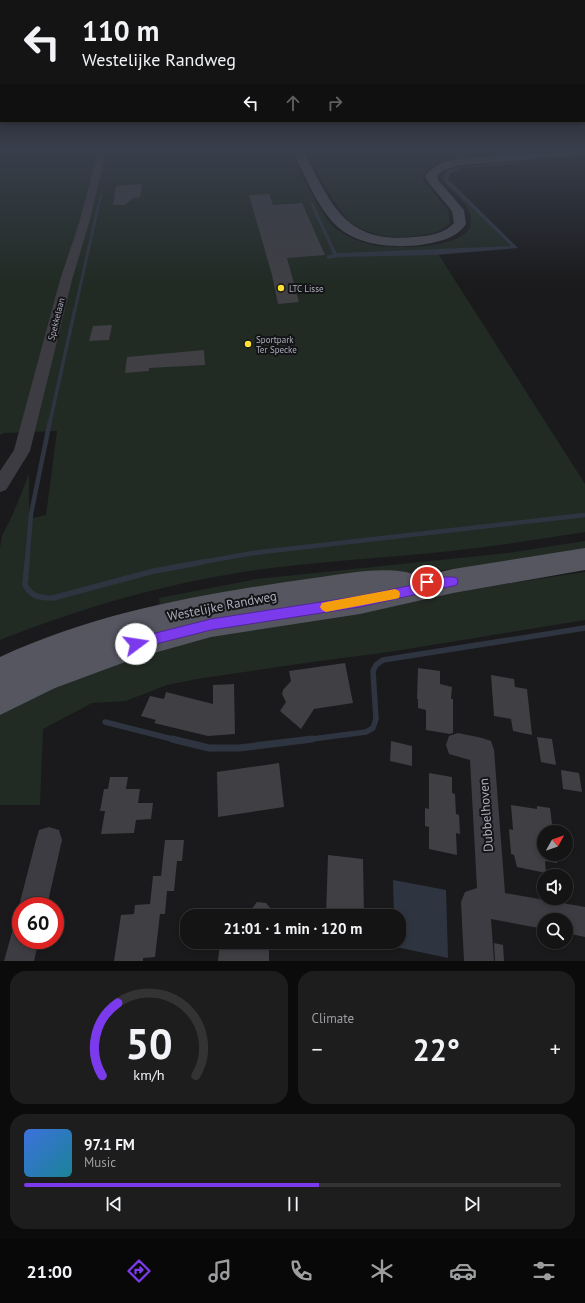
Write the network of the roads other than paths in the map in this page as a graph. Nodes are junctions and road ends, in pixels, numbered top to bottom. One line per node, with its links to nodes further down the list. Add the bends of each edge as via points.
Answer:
1 (90, 194): 4 (street, Spekkelaan, via 22,451)
2 (323, 194): 3 (street, via 338,220 354,232 391,242 438,237 456,230 460,224 458,210)
3 (444, 194)
4 (0, 485)
5 (585, 559): 6 (main road, Westelijke Randweg)
6 (453, 581): 7 (main road, Westelijke Randweg, via 352,585 204,607 110,630 49,650); 8 (main road, Westelijke Randweg, via 360,602 211,624 136,644 48,676)
7 (0, 672)
8 (0, 700)
9 (458, 745): 12 (street, Dubbelhoven, via 482,750)
10 (49, 840): 11 (street)
11 (35, 897)
12 (492, 905): 13 (street); 16 (street, via 475,902)
13 (585, 922)
14 (22, 949): 15 (street)
15 (19, 961)
16 (479, 961)

